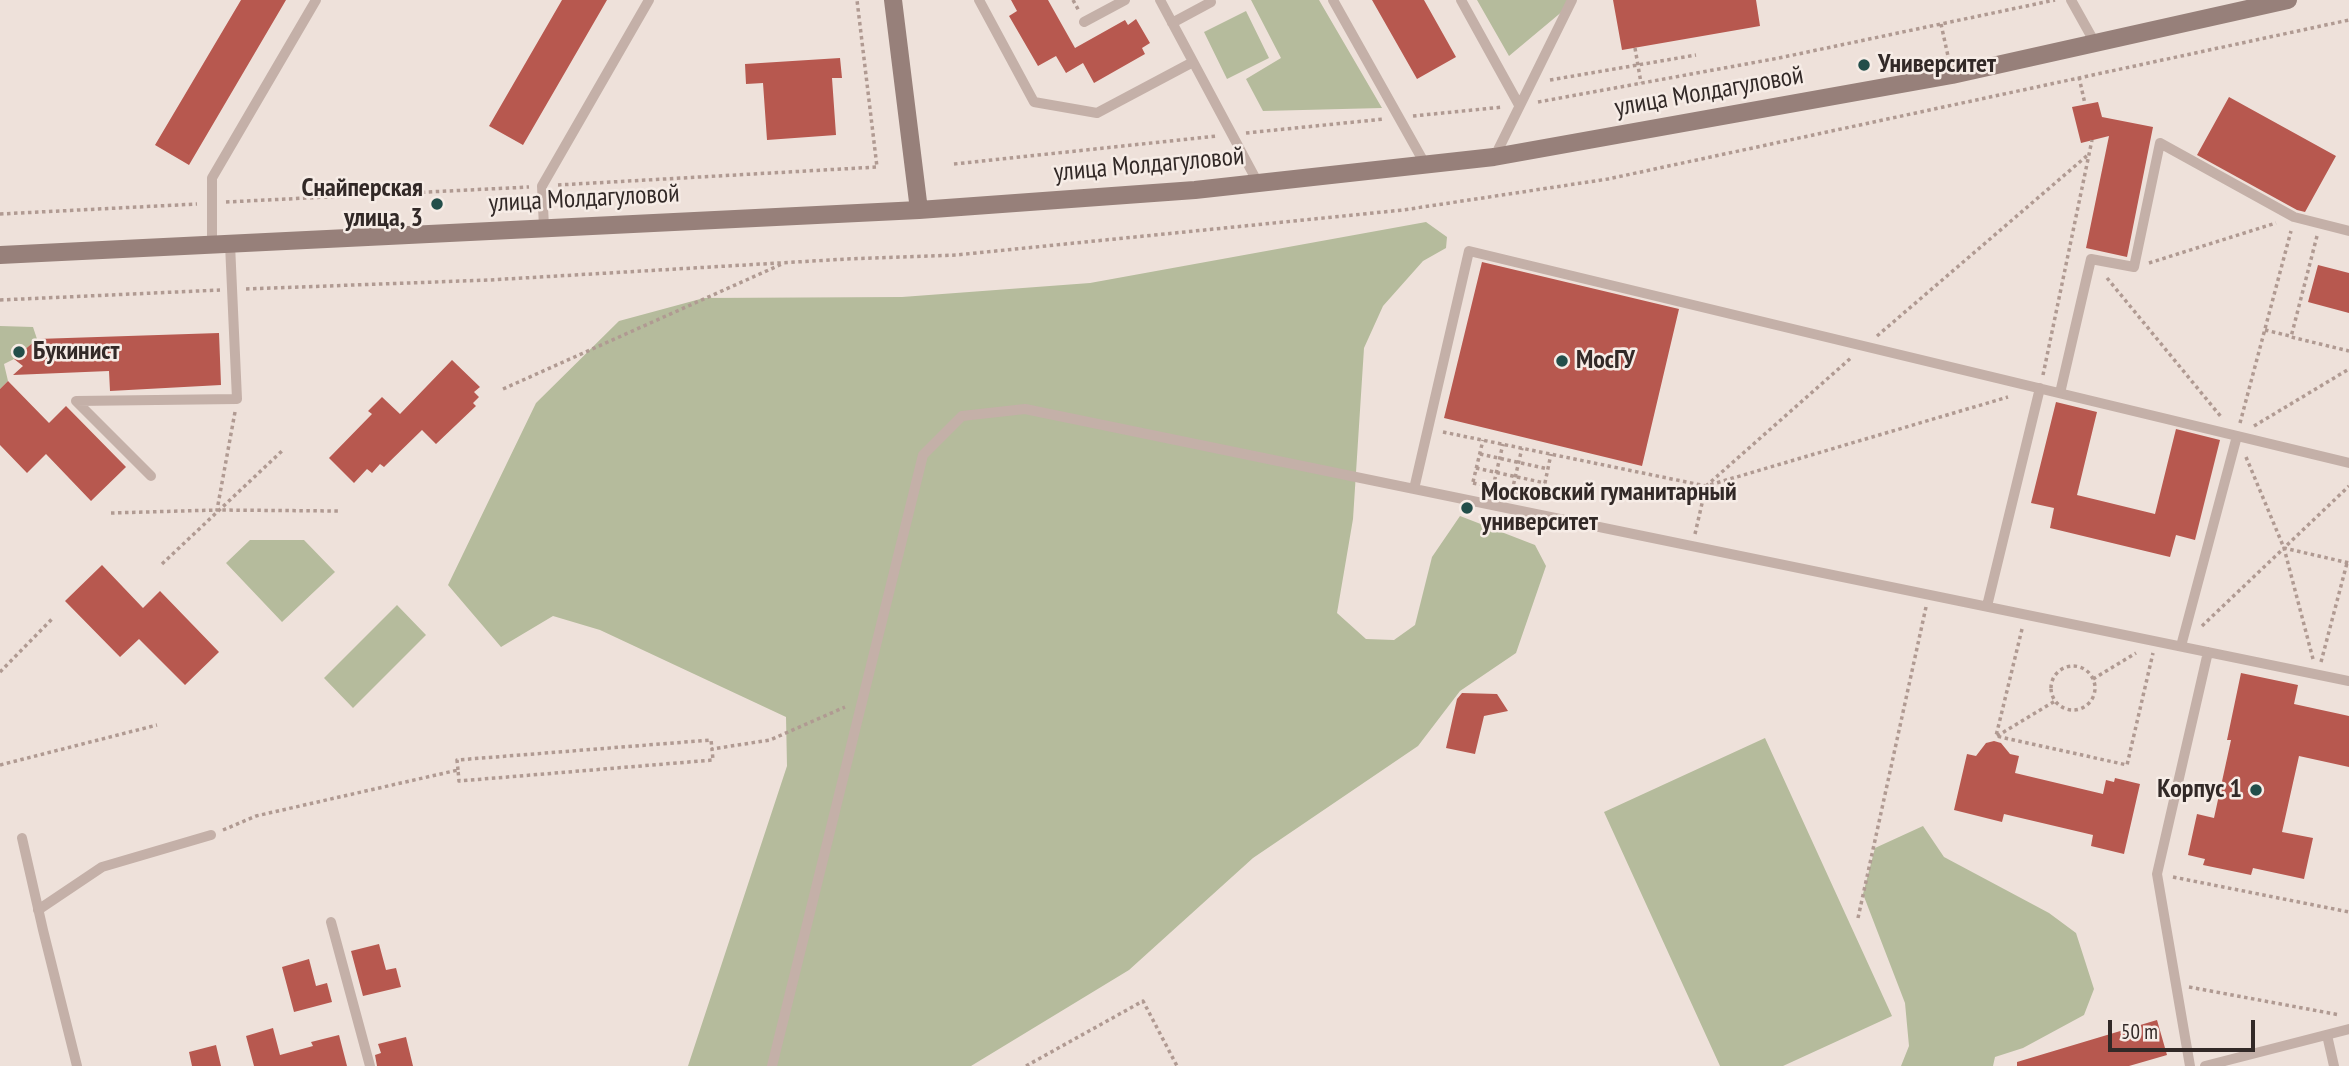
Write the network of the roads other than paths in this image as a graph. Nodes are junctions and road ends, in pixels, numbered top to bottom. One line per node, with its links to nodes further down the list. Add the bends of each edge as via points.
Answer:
1 (316, 0): 24 (lane, via 212,178)
2 (649, 0): 22 (lane, via 542,186)
3 (893, 0): 21 (street)
4 (979, 0): 16 (lane, via 1034,102 1097,113)
5 (1125, 0): 13 (lane)
6 (1160, 0): 14 (lane)
7 (1210, 0): 14 (lane)
8 (1333, 0): 19 (lane)
9 (1461, 0): 17 (lane)
10 (1572, 0): 17 (lane)
11 (2071, 0): 15 (lane)
12 (2288, 0): 15 (street, улица Молдагуловой)
13 (1084, 22)
14 (1172, 23): 16 (lane)
15 (2095, 43): 18 (street, улица Молдагуловой, via 1952,75)
16 (1193, 62): 20 (lane)
17 (1520, 105): 18 (lane)
18 (1494, 157): 19 (street, улица Молдагуловой)
19 (1425, 164): 20 (street, улица Молдагуловой)
20 (1258, 183): 21 (street, улица Молдагуловой)
21 (919, 210): 22 (street, улица Молдагуловой)
22 (544, 227): 24 (street, улица Молдагуловой)
23 (2349, 231): 27 (lane, via 2294,217 2160,143 2134,267 2091,259)
24 (221, 244): 25 (street, улица Молдагуловой); 30 (lane, via 237,399 76,401)
25 (0, 255)
26 (2040, 388): 27 (lane); 31 (lane, via 1469,251); 32 (lane)
27 (2060, 393): 28 (lane)
28 (2237, 436): 29 (lane); 33 (lane)
29 (2349, 463)
30 (151, 475)
31 (1413, 489): 32 (lane); 44 (lane, via 1025,409 962,415 923,455)
32 (1987, 606): 33 (lane)
33 (2180, 646): 34 (lane)
34 (2208, 652): 35 (lane); 45 (lane, via 2157,874)
35 (2349, 681)
36 (211, 835): 38 (lane, via 102,867)
37 (22, 838): 38 (lane)
38 (38, 910): 42 (lane)
39 (331, 922): 43 (lane)
40 (2349, 1029): 41 (lane)
41 (2327, 1035): 46 (lane); 47 (lane)
42 (77, 1066)
43 (370, 1066)
44 (772, 1066)
45 (2190, 1066)
46 (2205, 1066)
47 (2334, 1066)

